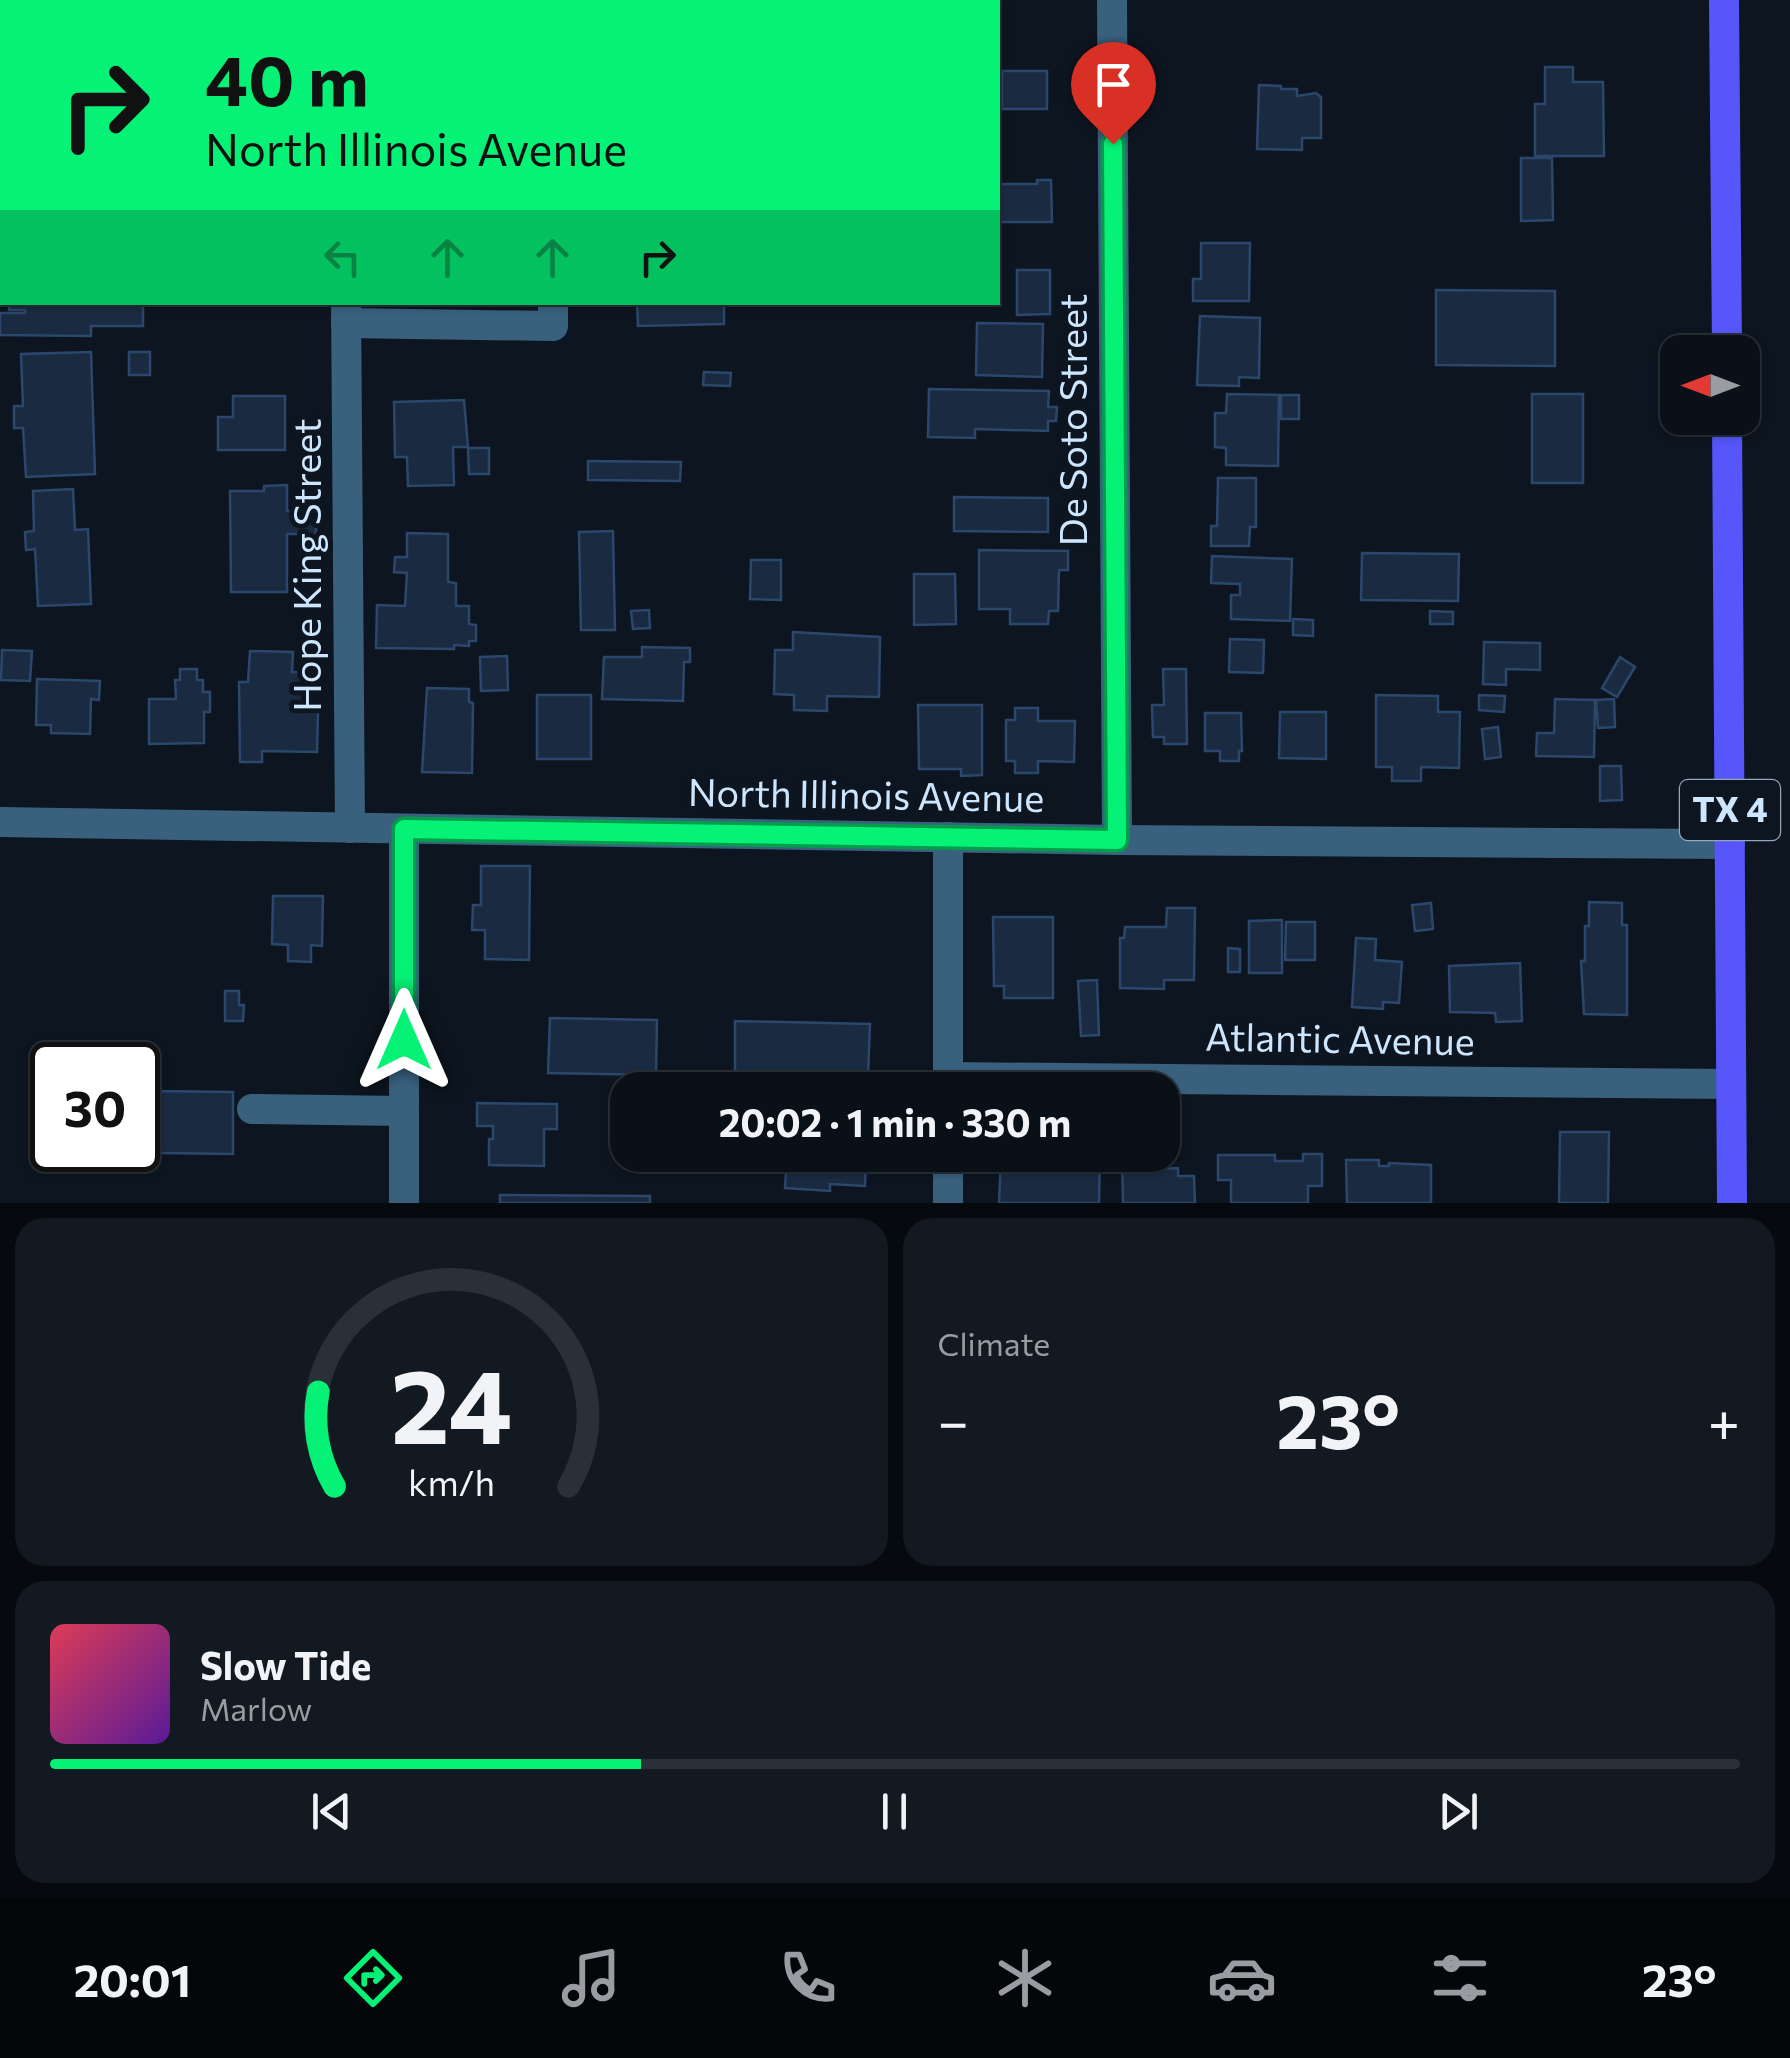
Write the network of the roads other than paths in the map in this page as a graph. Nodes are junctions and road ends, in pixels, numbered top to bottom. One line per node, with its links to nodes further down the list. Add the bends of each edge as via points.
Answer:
1 (1112, 0): 11 (street, De Soto Street)
2 (1724, 0): 5 (main road)
3 (552, 305): 4 (street, via 553,326)
4 (346, 312): 8 (street, Hope King Street)
5 (1727, 335)
6 (1727, 435): 12 (main road, TX 4)
7 (0, 822): 8 (street, North Illinois Avenue)
8 (350, 828): 9 (street, North Illinois Avenue)
9 (404, 829): 10 (street, North Illinois Avenue); 17 (street)
10 (948, 838): 11 (street, North Illinois Avenue); 13 (street)
11 (1117, 840): 12 (street, North Illinois Avenue)
12 (1730, 844): 15 (main road, TX 4)
13 (948, 1072)
14 (1180, 1083): 15 (street, Atlantic Avenue)
15 (1731, 1084): 21 (main road, TX 4)
16 (252, 1109): 17 (street)
17 (404, 1111): 19 (street)
18 (948, 1172): 20 (street)
19 (404, 1203)
20 (948, 1203)
21 (1732, 1203)

